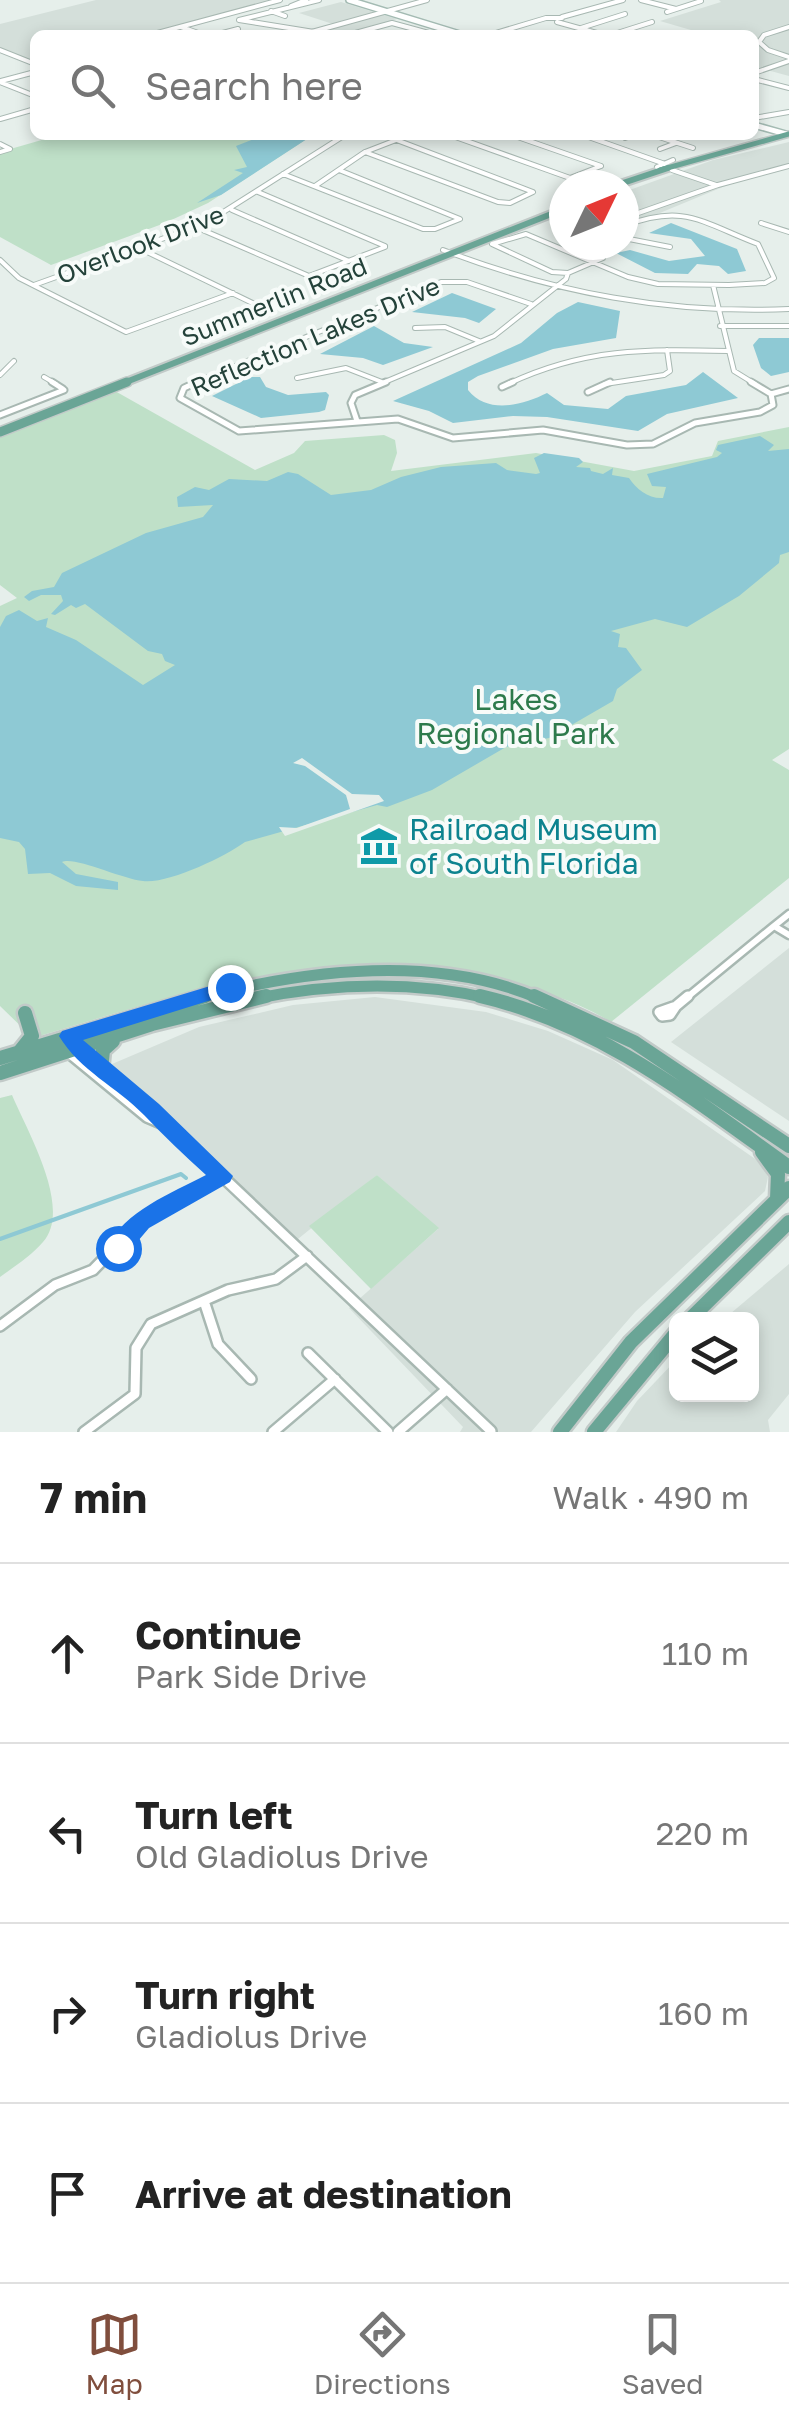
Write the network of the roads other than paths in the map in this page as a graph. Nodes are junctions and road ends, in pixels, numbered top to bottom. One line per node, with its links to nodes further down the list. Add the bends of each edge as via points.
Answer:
1 (280, 0): 12 (street)
2 (306, 0): 13 (street)
3 (318, 0): 13 (street)
4 (339, 0): 17 (main road)
5 (349, 0): 17 (main road)
6 (427, 0): 17 (street)
7 (436, 0): 17 (street)
8 (623, 0): 18 (street)
9 (640, 0): 14 (street)
10 (698, 1): 11 (street); 14 (street)
11 (710, 4)
12 (256, 6): 15 (street); 24 (street)
13 (291, 7): 15 (street)
14 (676, 9): 16 (street)
15 (269, 11): 20 (street); 33 (street, via 240,20)
16 (666, 12)
17 (385, 13): 26 (main road); 34 (street)
18 (577, 14): 21 (street); 22 (street)
19 (625, 14): 22 (street)
20 (285, 16)
21 (553, 19): 27 (street); 39 (street)
22 (605, 20): 27 (street); 28 (street)
23 (652, 22): 28 (street)
24 (180, 27): 30 (street); 31 (street)
25 (789, 27): 43 (street, via 759,41)
26 (427, 28): 35 (street, via 392,23); 36 (street); 37 (main road); 38 (main road)
27 (580, 28): 40 (street)
28 (635, 28): 41 (street)
29 (238, 29): 32 (street)
30 (169, 30)
31 (189, 30)
32 (234, 30)
33 (307, 30)
34 (321, 30)
35 (366, 30)
36 (430, 30)
37 (434, 30)
38 (437, 30)
39 (509, 30)
40 (587, 30)
41 (628, 30)
42 (0, 50): 44 (street)
43 (789, 59): 46 (street)
44 (30, 62)
45 (30, 73): 48 (street)
46 (759, 74)
47 (759, 78): 49 (street)
48 (0, 82): 50 (street)
49 (789, 88)
50 (30, 94)
51 (30, 110): 53 (street)
52 (789, 112): 54 (street)
53 (1, 118)
54 (759, 123)
55 (759, 127): 57 (main road)
56 (759, 128): 58 (main road)
57 (787, 136): 58 (main road); 72 (main road)
58 (768, 138): 78 (main road)
59 (338, 140): 76 (street, Overlook Drive)
60 (394, 140): 70 (street); 70 (street, via 533,191 507,203)
61 (464, 140): 62 (street, via 574,178 602,166)
62 (527, 140)
63 (597, 140): 72 (street)
64 (668, 140): 65 (street)
65 (677, 143): 67 (street); 68 (street)
66 (0, 144): 69 (street, via 10,148)
67 (693, 148)
68 (660, 149)
69 (0, 152)
70 (365, 152): 75 (street)
71 (673, 160): 72 (street)
72 (668, 166): 74 (street); 77 (main road); 79 (street)
73 (789, 166): 79 (street)
74 (656, 167)
75 (339, 170): 80 (street); 80 (street, via 460,217 423,229)
76 (283, 174): 80 (street); 81 (street, Overlook Drive)
77 (639, 178)
78 (639, 180)
79 (718, 185): 84 (street)
80 (315, 186)
81 (257, 192): 82 (street, Overlook Drive); 95 (street, via 385,247)
82 (231, 210): 87 (street, Overlook Drive); 95 (street)
83 (549, 213): 92 (main road, Summerlin Road)
84 (639, 213)
85 (639, 220): 98 (street, via 679,214 762,246 773,280)
86 (761, 223): 88 (street)
87 (196, 228): 91 (street, Overlook Drive); 95 (street, via 308,276)
88 (789, 232)
89 (639, 241): 90 (street)
90 (670, 247)
91 (140, 248): 99 (street, Overlook Drive); 101 (street)
92 (449, 250): 100 (street); 123 (main road, Summerlin Road)
93 (0, 260): 99 (street)
94 (597, 260): 96 (street)
95 (351, 262)
96 (594, 262): 97 (street); 97 (street, via 526,234 492,244); 98 (street, via 647,282)
97 (568, 274): 100 (street)
98 (713, 285): 104 (street)
99 (34, 286): 101 (street, via 126,332)
100 (553, 288): 102 (street); 104 (street, via 633,305)
101 (233, 294): 105 (street)
102 (531, 304): 109 (street); 122 (street, Reflection Lakes Drive, via 470,282 440,282 180,393 183,402 239,431)
103 (789, 307): 104 (street)
104 (716, 309): 106 (street)
105 (267, 310)
106 (720, 326): 107 (street); 111 (street)
107 (789, 326)
108 (415, 328): 109 (street, via 446,327)
109 (480, 342): 116 (street)
110 (668, 350): 111 (street); 117 (street, via 564,360); 119 (street, via 670,371 664,375 612,381)
111 (728, 351): 120 (street, via 734,371)
112 (14, 360): 113 (street)
113 (0, 375)
114 (44, 377): 121 (street, via 64,390)
115 (297, 378): 116 (street, via 346,368)
116 (383, 383): 122 (street, via 351,400)
117 (502, 387)
118 (789, 390): 120 (street)
119 (588, 392)
120 (771, 394): 122 (street, Reflection Lakes Drive, via 775,400 768,409 695,423 644,445 543,430 453,438 398,419)
121 (0, 415)
122 (358, 420)
123 (0, 430)
124 (789, 914): 125 (street)
125 (774, 926): 126 (street); 127 (street)
126 (789, 935)
127 (676, 1006)
128 (25, 1013): 132 (main road, via 32,1036)
129 (118, 1036): 131 (main road); 134 (main road, via 103,1050); 137 (main road, via 294,988 365,982 438,988 504,1001 580,1029)
130 (62, 1039): 131 (street); 132 (main road); 138 (main road, via 272,978 345,970 439,974 512,989 609,1028)
131 (73, 1050): 134 (street); 135 (main road); 136 (street)
132 (19, 1052): 133 (main road)
133 (0, 1058)
134 (100, 1070): 136 (street)
135 (0, 1073)
136 (162, 1124): 140 (street)
137 (744, 1134): 139 (main road); 142 (main road, via 776,1169)
138 (789, 1146)
139 (789, 1167)
140 (222, 1176): 144 (street); 147 (street, via 141,1221 93,1270 55,1285)
141 (789, 1188): 142 (main road)
142 (776, 1200): 153 (main road, via 656,1315)
143 (789, 1222): 146 (main road)
144 (306, 1256): 145 (street, via 276,1279); 152 (street)
145 (204, 1301): 150 (street, via 218,1344); 155 (street, via 152,1324 136,1348 135,1394)
146 (697, 1312)
147 (0, 1326)
148 (669, 1341): 161 (main road)
149 (308, 1353): 151 (street)
150 (251, 1379)
151 (334, 1379): 156 (street); 157 (street)
152 (447, 1389): 154 (street); 158 (street)
153 (578, 1406): 159 (main road); 160 (main road)
154 (491, 1430)
155 (84, 1432)
156 (273, 1432)
157 (388, 1432)
158 (398, 1432)
159 (560, 1432)
160 (568, 1432)
161 (594, 1432)

